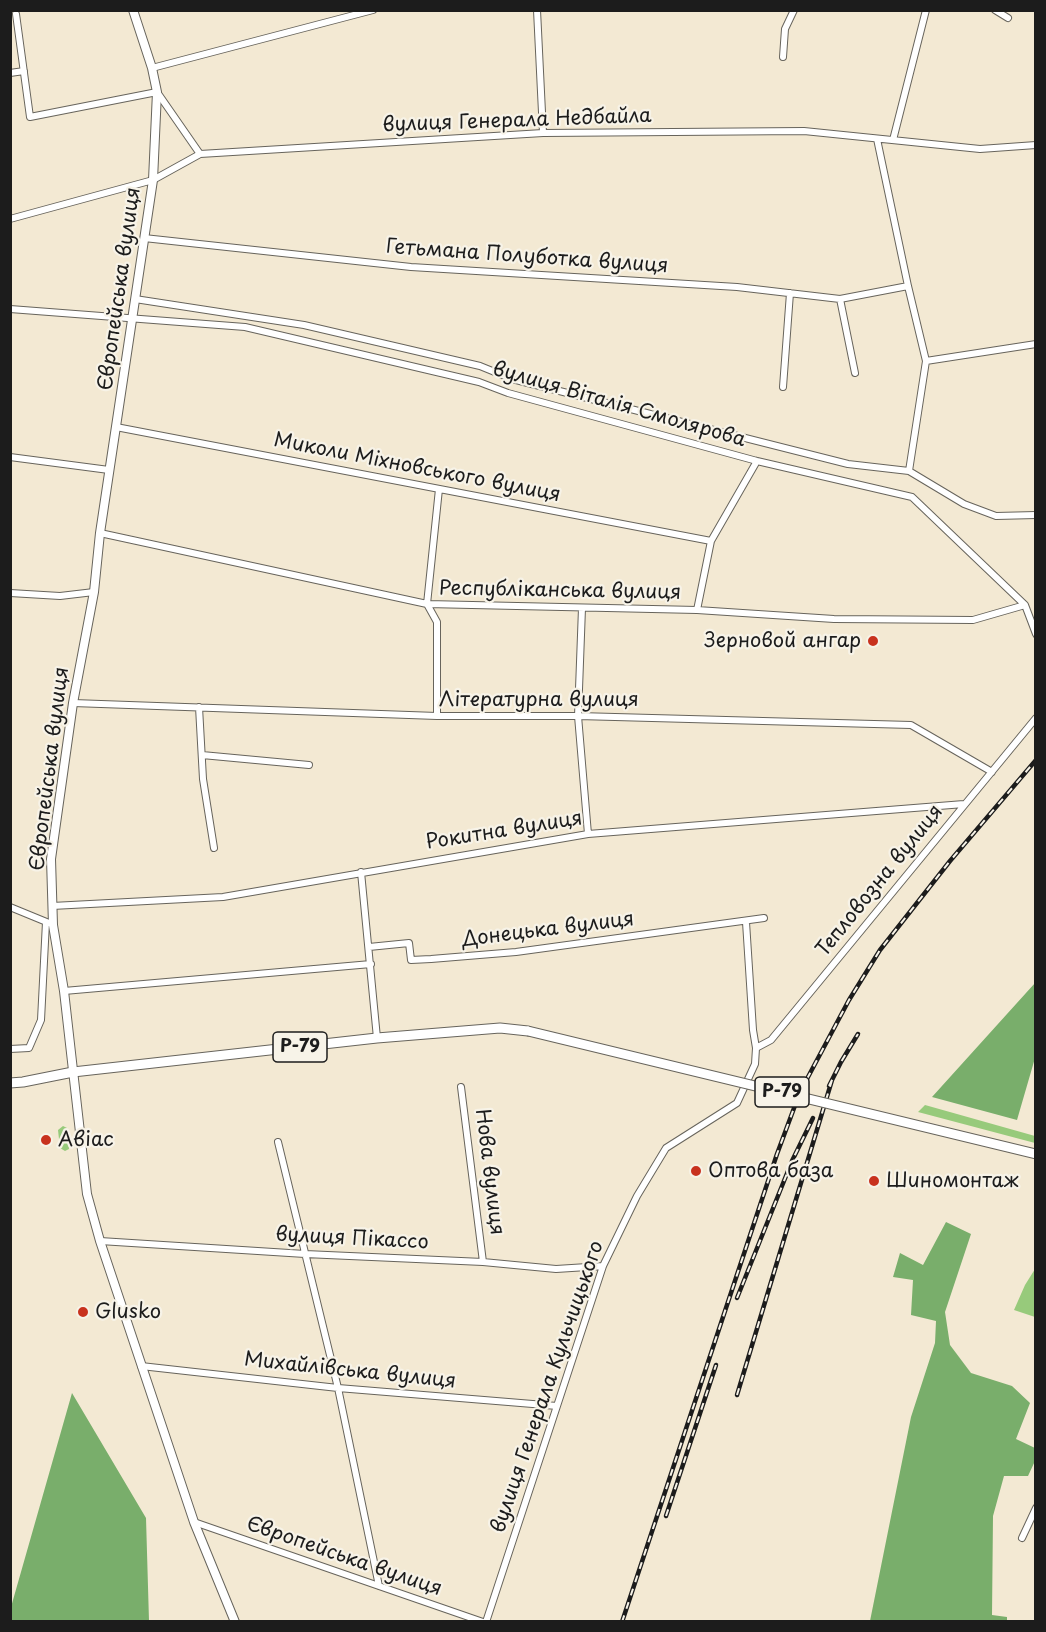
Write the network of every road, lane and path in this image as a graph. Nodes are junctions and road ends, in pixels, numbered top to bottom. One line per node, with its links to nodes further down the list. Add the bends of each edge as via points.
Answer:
1 (134, 10): 10 (street, Європейська вулиця)
2 (373, 10): 10 (street)
3 (537, 10): 14 (street)
4 (794, 10): 9 (street, via 785,29)
5 (995, 10): 8 (street)
6 (924, 11): 16 (street)
7 (16, 14): 11 (street)
8 (1008, 18)
9 (783, 57)
10 (152, 68): 13 (street, Європейська вулиця)
11 (24, 70): 12 (street); 13 (street, via 30,117)
12 (10, 73)
13 (157, 93): 18 (street); 19 (street, Європейська вулиця)
14 (543, 133): 15 (street, вулиця Генерала Недбайла, via 804,131); 18 (street, вулиця Генерала Недбайла)
15 (877, 138): 16 (street, вулиця Генерала Недбайла); 22 (street)
16 (893, 140): 17 (street, вулиця Генерала Недбайла, via 980,149)
17 (1035, 145)
18 (200, 154): 19 (street, вулиця Генерала Недбайла)
19 (153, 180): 20 (street, вулиця Генерала Недбайла); 21 (street, Європейська вулиця)
20 (10, 219)
21 (144, 238): 23 (street, Гетьмана Полуботка вулиця, via 411,267); 24 (street, Європейська вулиця)
22 (908, 286): 25 (street, Гетьмана Полуботка вулиця); 29 (street)
23 (790, 293): 25 (street, Гетьмана Полуботка вулиця); 31 (street)
24 (135, 299): 27 (street, Європейська вулиця); 36 (street, вулиця Віталія Смолярова, via 304,325 480,366 512,378 848,464)
25 (840, 299): 30 (street)
26 (10, 309): 27 (street)
27 (132, 318): 32 (street, Європейська вулиця); 34 (street, вулиця Віталія Смолярова, via 245,327 479,382)
28 (1035, 344): 29 (street)
29 (926, 361): 36 (street)
30 (855, 373)
31 (783, 387)
32 (116, 427): 35 (street, Європейська вулиця); 37 (street, Миколи Міхновського вулиця)
33 (10, 457): 35 (street)
34 (757, 460): 40 (street); 44 (street, вулиця Віталія Смолярова, via 912,496)
35 (109, 471): 39 (street, Європейська вулиця)
36 (909, 471): 38 (street, вулиця Віталія Смолярова, via 964,504 996,516)
37 (439, 489): 40 (street, Миколи Міхновського вулиця); 43 (street)
38 (1035, 515)
39 (100, 533): 41 (street, Європейська вулиця); 43 (street, Республіканська вулиця)
40 (711, 541): 46 (street)
41 (94, 592): 42 (street, via 60,597); 48 (street, Європейська вулиця)
42 (10, 593)
43 (427, 604): 45 (street, Республіканська вулиця); 50 (street, via 437,622)
44 (1025, 605): 46 (street, Республіканська вулиця, via 974,620 834,619); 47 (street, вулиця Віталія Смолярова)
45 (582, 608): 46 (street, Республіканська вулиця); 51 (street)
46 (697, 610)
47 (1035, 634)
48 (72, 703): 49 (street, Літературна вулиця); 60 (street, Європейська вулиця, via 51,859)
49 (199, 707): 50 (street, Літературна вулиця); 53 (street)
50 (437, 716): 51 (street, Літературна вулиця)
51 (578, 716): 55 (street, Літературна вулиця, via 911,725); 57 (street)
52 (1035, 718): 55 (street, Тепловозна вулиця)
53 (202, 755): 54 (street); 58 (street)
54 (309, 765)
55 (992, 772): 56 (street, Тепловозна вулиця)
56 (964, 804): 57 (street, Рокитна вулиця); 69 (street, Тепловозна вулиця, via 771,1040)
57 (588, 834): 59 (street, Рокитна вулиця)
58 (214, 848)
59 (361, 872): 60 (street, Рокитна вулиця, via 223,897); 65 (street)
60 (52, 906): 64 (street, Європейська вулиця)
61 (10, 907): 64 (street)
62 (764, 918): 63 (street, Донецька вулиця)
63 (746, 922): 65 (street, Донецька вулиця, via 431,959 411,960 409,943); 69 (street)
64 (49, 923): 67 (street, Європейська вулиця); 70 (street, via 40,1020 29,1048)
65 (369, 947): 66 (street)
66 (371, 964): 67 (street); 68 (street)
67 (64, 991): 71 (street, Європейська вулиця)
68 (377, 1038): 71 (main road, Р-79); 75 (main road, Р-79, bridge, via 500,1028 528,1031)
69 (756, 1048): 79 (street, вулиця Генерала Кульчицького, via 754,1064 736,1103 666,1148)
70 (10, 1049)
71 (73, 1072): 72 (main road, Р-79); 76 (street, Європейська вулиця, via 87,1194)
72 (10, 1083)
73 (461, 1087): 78 (street, Нова вулиця)
74 (278, 1143): 77 (street)
75 (1035, 1154)
76 (100, 1241): 77 (street, вулиця Пікассо); 80 (street, Європейська вулиця)
77 (305, 1254): 78 (street, вулиця Пікассо); 81 (street)
78 (483, 1262): 79 (street, вулиця Пікассо, via 556,1269)
79 (603, 1266): 82 (street, вулиця Генерала Кульчицького)
80 (141, 1366): 81 (street, Михайлівська вулиця); 84 (street, Європейська вулиця)
81 (338, 1388): 82 (street, Михайлівська вулиця); 86 (street)
82 (557, 1406): 88 (street, вулиця Генерала Кульчицького)
83 (1035, 1508): 85 (street)
84 (194, 1522): 86 (street, Європейська вулиця); 87 (street, Європейська вулиця)
85 (1022, 1538)
86 (379, 1586): 88 (street, Європейська вулиця)
87 (235, 1622)
88 (485, 1622)

